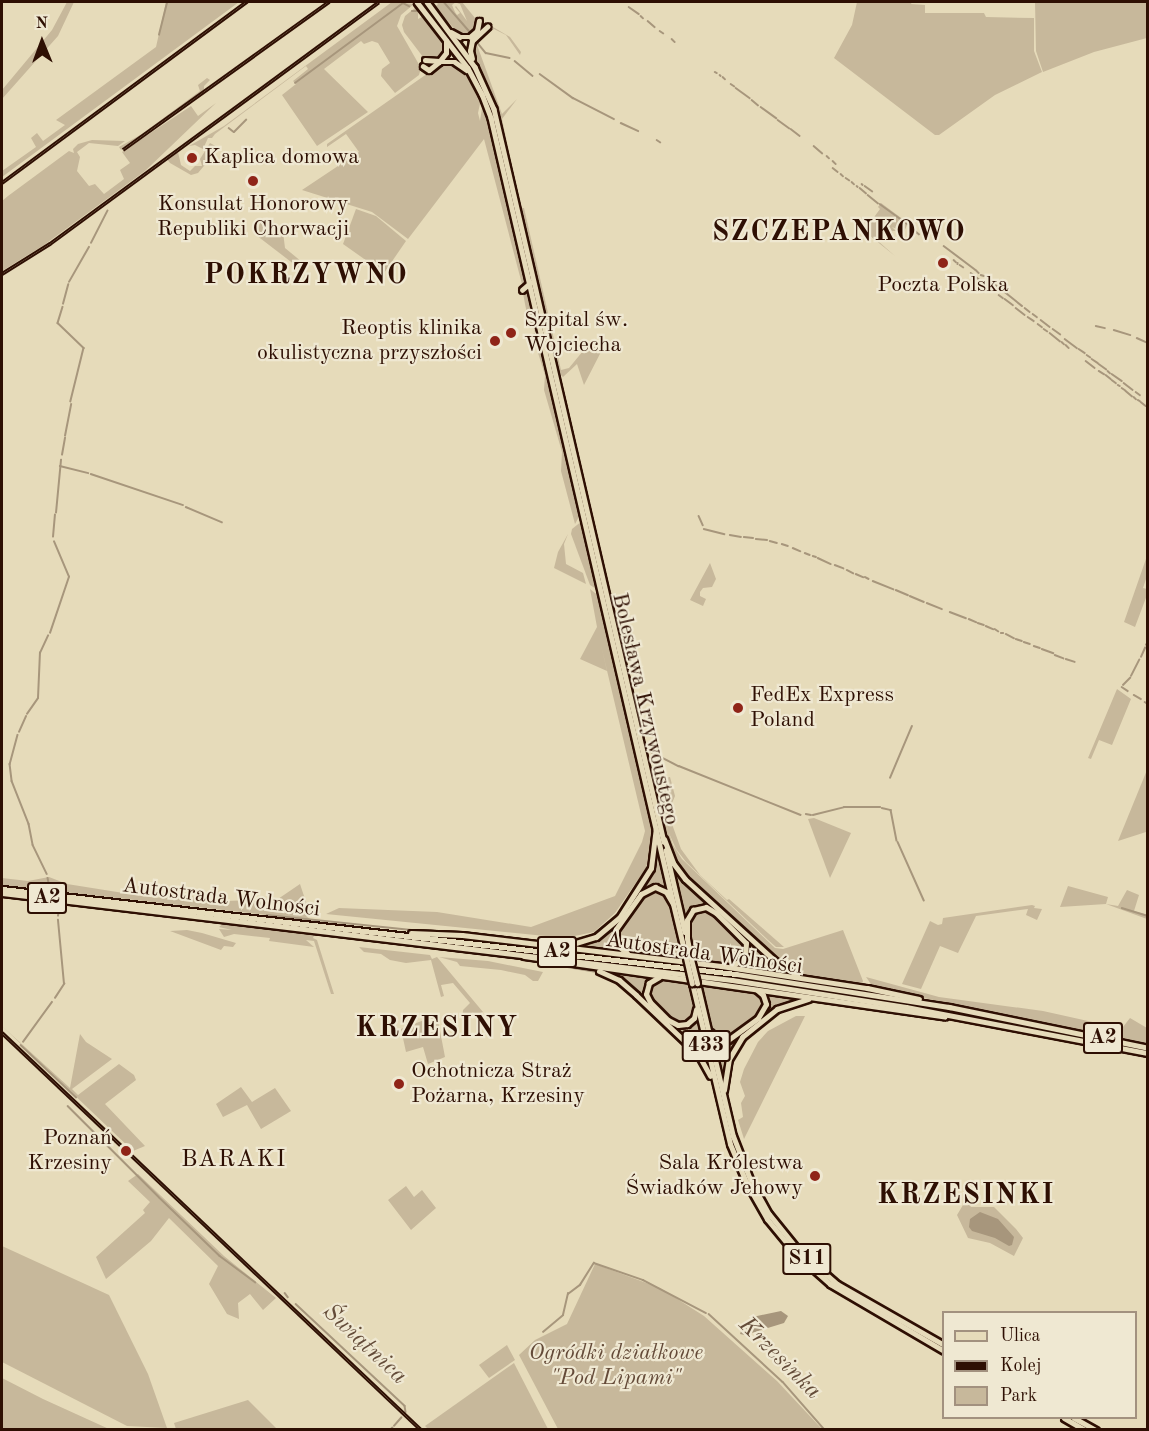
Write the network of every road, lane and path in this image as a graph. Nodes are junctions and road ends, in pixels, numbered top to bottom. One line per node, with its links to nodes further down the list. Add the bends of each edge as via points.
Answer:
1 (417, 2): 6 (main road, Bolesława Krzywoustego)
2 (427, 2): 4 (main road, Bolesława Krzywoustego)
3 (479, 21): 4 (main road, via 476,32 466,38)
4 (443, 24): 8 (main road, Bolesława Krzywoustego)
5 (487, 27): 8 (main road, via 471,46)
6 (443, 36): 7 (main road, via 447,48); 9 (main road, Bolesława Krzywoustego)
7 (440, 61): 7 (main road, via 429,70 424,63 434,62); 9 (main road, via 458,63)
8 (478, 72): 13 (main road, Bolesława Krzywoustego, via 498,123)
9 (474, 78): 10 (main road, Bolesława Krzywoustego, via 491,118)
10 (530, 283): 11 (main road); 12 (main road, Bolesława Krzywoustego)
11 (522, 290)
12 (656, 829): 15 (main road, Bolesława Krzywoustego); 18 (highway, via 650,870 614,923 584,942)
13 (664, 839): 17 (main road, Bolesława Krzywoustego); 25 (highway, via 678,870 707,899 783,967)
14 (2, 891): 16 (highway, Autostrada Wolności / A2); 19 (highway, Autostrada Wolności / A2)
15 (674, 908): 20 (highway, via 665,891 649,888 620,923 615,937 618,947); 21 (highway, Bolesława Krzywoustego)
16 (378, 932): 18 (highway, via 450,934); 30 (highway, Autostrada Wolności / A2, via 709,970)
17 (687, 938): 21 (highway, Bolesława Krzywoustego / S11); 23 (highway, S11, via 686,921 691,912 703,907 716,912 742,936 747,947 746,957 740,963)
18 (551, 945): 20 (highway)
19 (487, 949): 22 (highway, S11); 31 (highway, Autostrada Wolności / A2, via 774,986)
20 (643, 956): 23 (highway)
21 (689, 959): 26 (highway, Bolesława Krzywoustego / S11, bridge)
22 (580, 966): 24 (highway); 35 (highway, S11, via 610,975 636,995 698,1054)
23 (722, 966): 25 (highway)
24 (668, 976): 27 (highway); 28 (highway, via 652,980 645,992 668,1020 680,1026 689,1023 695,1014)
25 (816, 980): 30 (highway)
26 (694, 983): 28 (highway, Bolesława Krzywoustego / 433); 32 (highway, Bolesława Krzywoustego / S11)
27 (750, 987): 29 (highway); 32 (highway, via 766,1000 765,1011 756,1020 725,1040 712,1036)
28 (695, 998): 35 (highway, Bolesława Krzywoustego / 433)
29 (824, 999): 31 (highway); 36 (highway, via 801,999 783,1006 742,1037 725,1069)
30 (949, 1007): 33 (highway, Autostrada Wolności / A2)
31 (982, 1020): 34 (highway, Autostrada Wolności / A2)
32 (706, 1023): 36 (highway, Bolesława Krzywoustego / S11)
33 (1148, 1048)
34 (1148, 1053)
35 (717, 1094): 38 (highway, Bolesława Krzywoustego / S11, via 742,1174 763,1213 788,1245 844,1294)
36 (724, 1103): 37 (highway, Bolesława Krzywoustego / S11, via 748,1176 788,1238 816,1267 848,1291)
37 (942, 1344)
38 (942, 1350)
39 (1066, 1419): 41 (highway)
40 (1076, 1419): 42 (highway)
41 (1085, 1430)
42 (1096, 1430)

